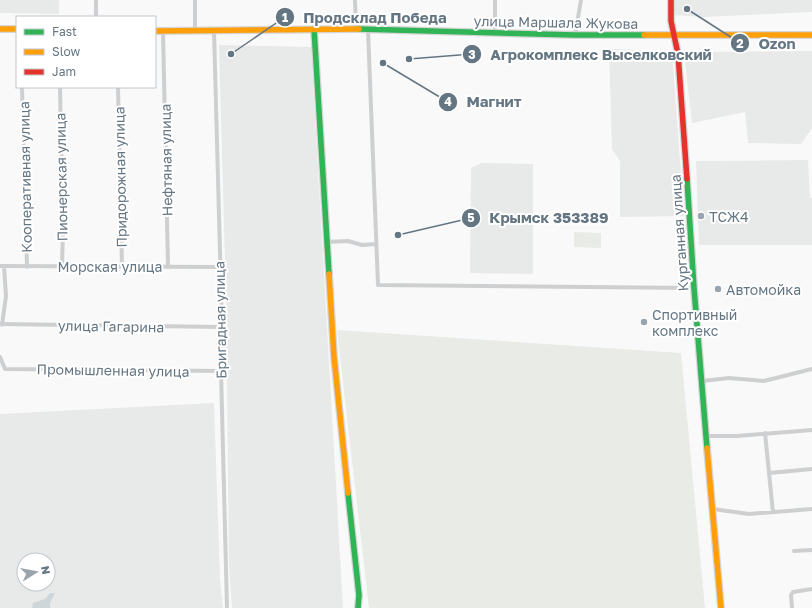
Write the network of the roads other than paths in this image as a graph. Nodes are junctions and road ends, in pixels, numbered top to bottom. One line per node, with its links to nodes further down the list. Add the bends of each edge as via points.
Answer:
1 (96, 0): 7 (street)
2 (195, 0): 15 (street)
3 (355, 0): 11 (street)
4 (495, 0): 17 (street)
5 (581, 0): 18 (street)
6 (671, 0): 20 (street, Курганная улица, via 671,21)
7 (96, 16)
8 (0, 29): 9 (street)
9 (16, 29)
10 (314, 29): 11 (street, улица Маршала Жукова); 16 (street, улица Маршала Жукова); 24 (street)
11 (356, 29): 12 (street, улица Маршала Жукова)
12 (368, 30): 17 (street, улица Маршала Жукова); 25 (street)
13 (156, 31): 14 (street, улица Маршала Жукова)
14 (163, 31): 15 (street, улица Маршала Жукова); 29 (street, Нефтяная улица)
15 (195, 31): 16 (street, улица Маршала Жукова)
16 (214, 31): 31 (street, Бригадная улица)
17 (495, 33): 18 (street, улица Маршала Жукова)
18 (575, 35): 20 (street, улица Маршала Жукова)
19 (812, 35): 20 (street, улица Маршала Жукова)
20 (675, 36): 32 (street, Курганная улица)
21 (22, 88): 30 (street, Кооперативная улица)
22 (60, 88): 27 (street, Пионерская улица)
23 (118, 88): 28 (street, Придорожная улица)
24 (327, 242): 25 (street, via 348,241 362,246); 51 (street, via 334,357 359,595)
25 (376, 244): 32 (street, via 378,285)
26 (2, 266): 30 (street, Морская улица); 33 (street, via 6,296)
27 (62, 266): 28 (street, Морская улица); 30 (street, Морская улица)
28 (122, 266): 29 (street, Морская улица)
29 (168, 266): 31 (street, Морская улица)
30 (27, 267)
31 (220, 267): 34 (street, Бригадная улица)
32 (694, 288): 38 (street, Курганная улица)
33 (1, 324): 34 (street, улица Гагарина)
34 (222, 327): 37 (street, Бригадная улица)
35 (0, 357): 37 (street, Промышленная улица, via 5,369)
36 (812, 369): 38 (street, via 764,381 729,378)
37 (221, 371): 50 (street, Бригадная улица)
38 (702, 381): 41 (street, Курганная улица)
39 (812, 430): 40 (street)
40 (765, 433): 41 (street); 43 (street)
41 (706, 436): 44 (street, Курганная улица)
42 (812, 469): 43 (street)
43 (769, 473): 46 (street)
44 (713, 509): 46 (street, via 749,514); 52 (street, Курганная улица)
45 (812, 510): 46 (street)
46 (773, 512)
47 (812, 550): 48 (street)
48 (794, 552)
49 (812, 589): 53 (street, via 793,592)
50 (227, 608)
51 (358, 608)
52 (721, 608)
53 (792, 608)

